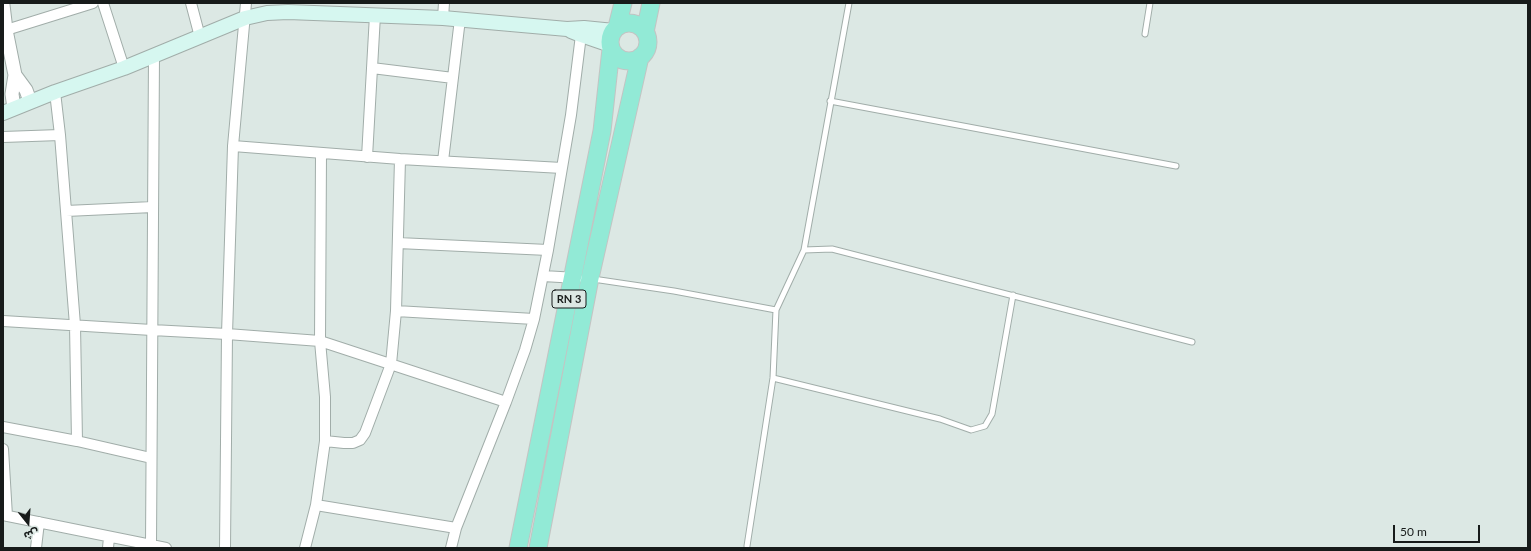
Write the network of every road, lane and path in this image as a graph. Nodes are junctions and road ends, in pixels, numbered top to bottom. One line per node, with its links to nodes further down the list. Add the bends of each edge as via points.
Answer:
1 (93, 3): 16 (street)
2 (103, 3): 24 (street)
3 (191, 3): 20 (street)
4 (246, 3): 12 (street)
5 (444, 3): 13 (street)
6 (622, 3): 21 (highway, RN 3)
7 (651, 3): 17 (highway)
8 (849, 3): 29 (lane)
9 (1150, 3): 18 (lane)
10 (3, 5): 16 (street)
11 (375, 15): 12 (main road, via 288,12); 13 (main road); 25 (street)
12 (245, 18): 20 (main road); 34 (street)
13 (443, 18): 14 (main road)
14 (460, 19): 15 (main road); 27 (street)
15 (567, 29): 19 (main road); 21 (main road, via 584,28)
16 (4, 31): 26 (street)
17 (645, 32): 21 (highway, via 641,27 629,23); 23 (highway, via 647,48)
18 (1145, 34)
19 (581, 35): 21 (main road); 40 (street)
20 (200, 37): 22 (main road)
21 (613, 38): 23 (highway, via 614,54 623,60 635,60); 47 (highway, RN 3, via 602,131)
22 (154, 55): 24 (main road); 41 (street)
23 (640, 57): 48 (highway, RN 3)
24 (124, 68): 28 (main road)
25 (372, 68): 27 (street); 36 (street)
26 (15, 75): 30 (street, via 26,90); 31 (street)
27 (453, 78): 38 (street)
28 (55, 92): 30 (main road); 32 (street)
29 (830, 100): 39 (lane); 45 (lane)
30 (30, 101): 31 (main road)
31 (9, 110)
32 (60, 135): 33 (street); 42 (street)
33 (3, 137)
34 (233, 146): 35 (street); 56 (street)
35 (321, 154): 36 (street); 57 (street)
36 (367, 157): 37 (street)
37 (400, 159): 38 (street); 43 (street)
38 (443, 162): 40 (street)
39 (1176, 166)
40 (562, 168): 44 (street)
41 (153, 207): 42 (street); 55 (street)
42 (66, 211): 54 (street)
43 (398, 243): 44 (street); 51 (street)
44 (548, 250): 46 (street)
45 (804, 250): 49 (lane, via 832,249); 50 (lane)
46 (543, 276): 47 (street); 52 (street)
47 (573, 277): 48 (street); 80 (highway, RN 3)
48 (590, 278): 50 (lane); 81 (highway, RN 3)
49 (1013, 295): 58 (lane); 60 (lane, via 992,414 985,426 971,430 940,419)
50 (776, 310): 60 (lane)
51 (396, 311): 52 (street); 59 (street)
52 (534, 319): 61 (street)
53 (3, 321): 54 (street)
54 (76, 325): 55 (street); 63 (street)
55 (152, 330): 56 (street); 66 (street)
56 (227, 334): 57 (street); 77 (street)
57 (320, 341): 59 (street); 64 (street)
58 (1192, 342)
59 (391, 364): 61 (street); 64 (street, via 360,440 353,443)
60 (773, 378): 73 (lane)
61 (506, 402): 70 (street)
62 (3, 427): 63 (street)
63 (77, 441): 66 (street)
64 (325, 441): 67 (street)
65 (3, 449): 68 (street)
66 (151, 458): 72 (street)
67 (316, 505): 70 (street); 78 (street)
68 (5, 516): 69 (street)
69 (39, 522): 71 (street); 74 (street)
70 (456, 528): 79 (street)
71 (110, 537): 72 (street); 75 (street)
72 (151, 545): 76 (street)
73 (747, 546)
74 (36, 548)
75 (108, 548)
76 (166, 548)
77 (225, 548)
78 (305, 548)
79 (451, 548)
80 (518, 548)
81 (538, 548)

